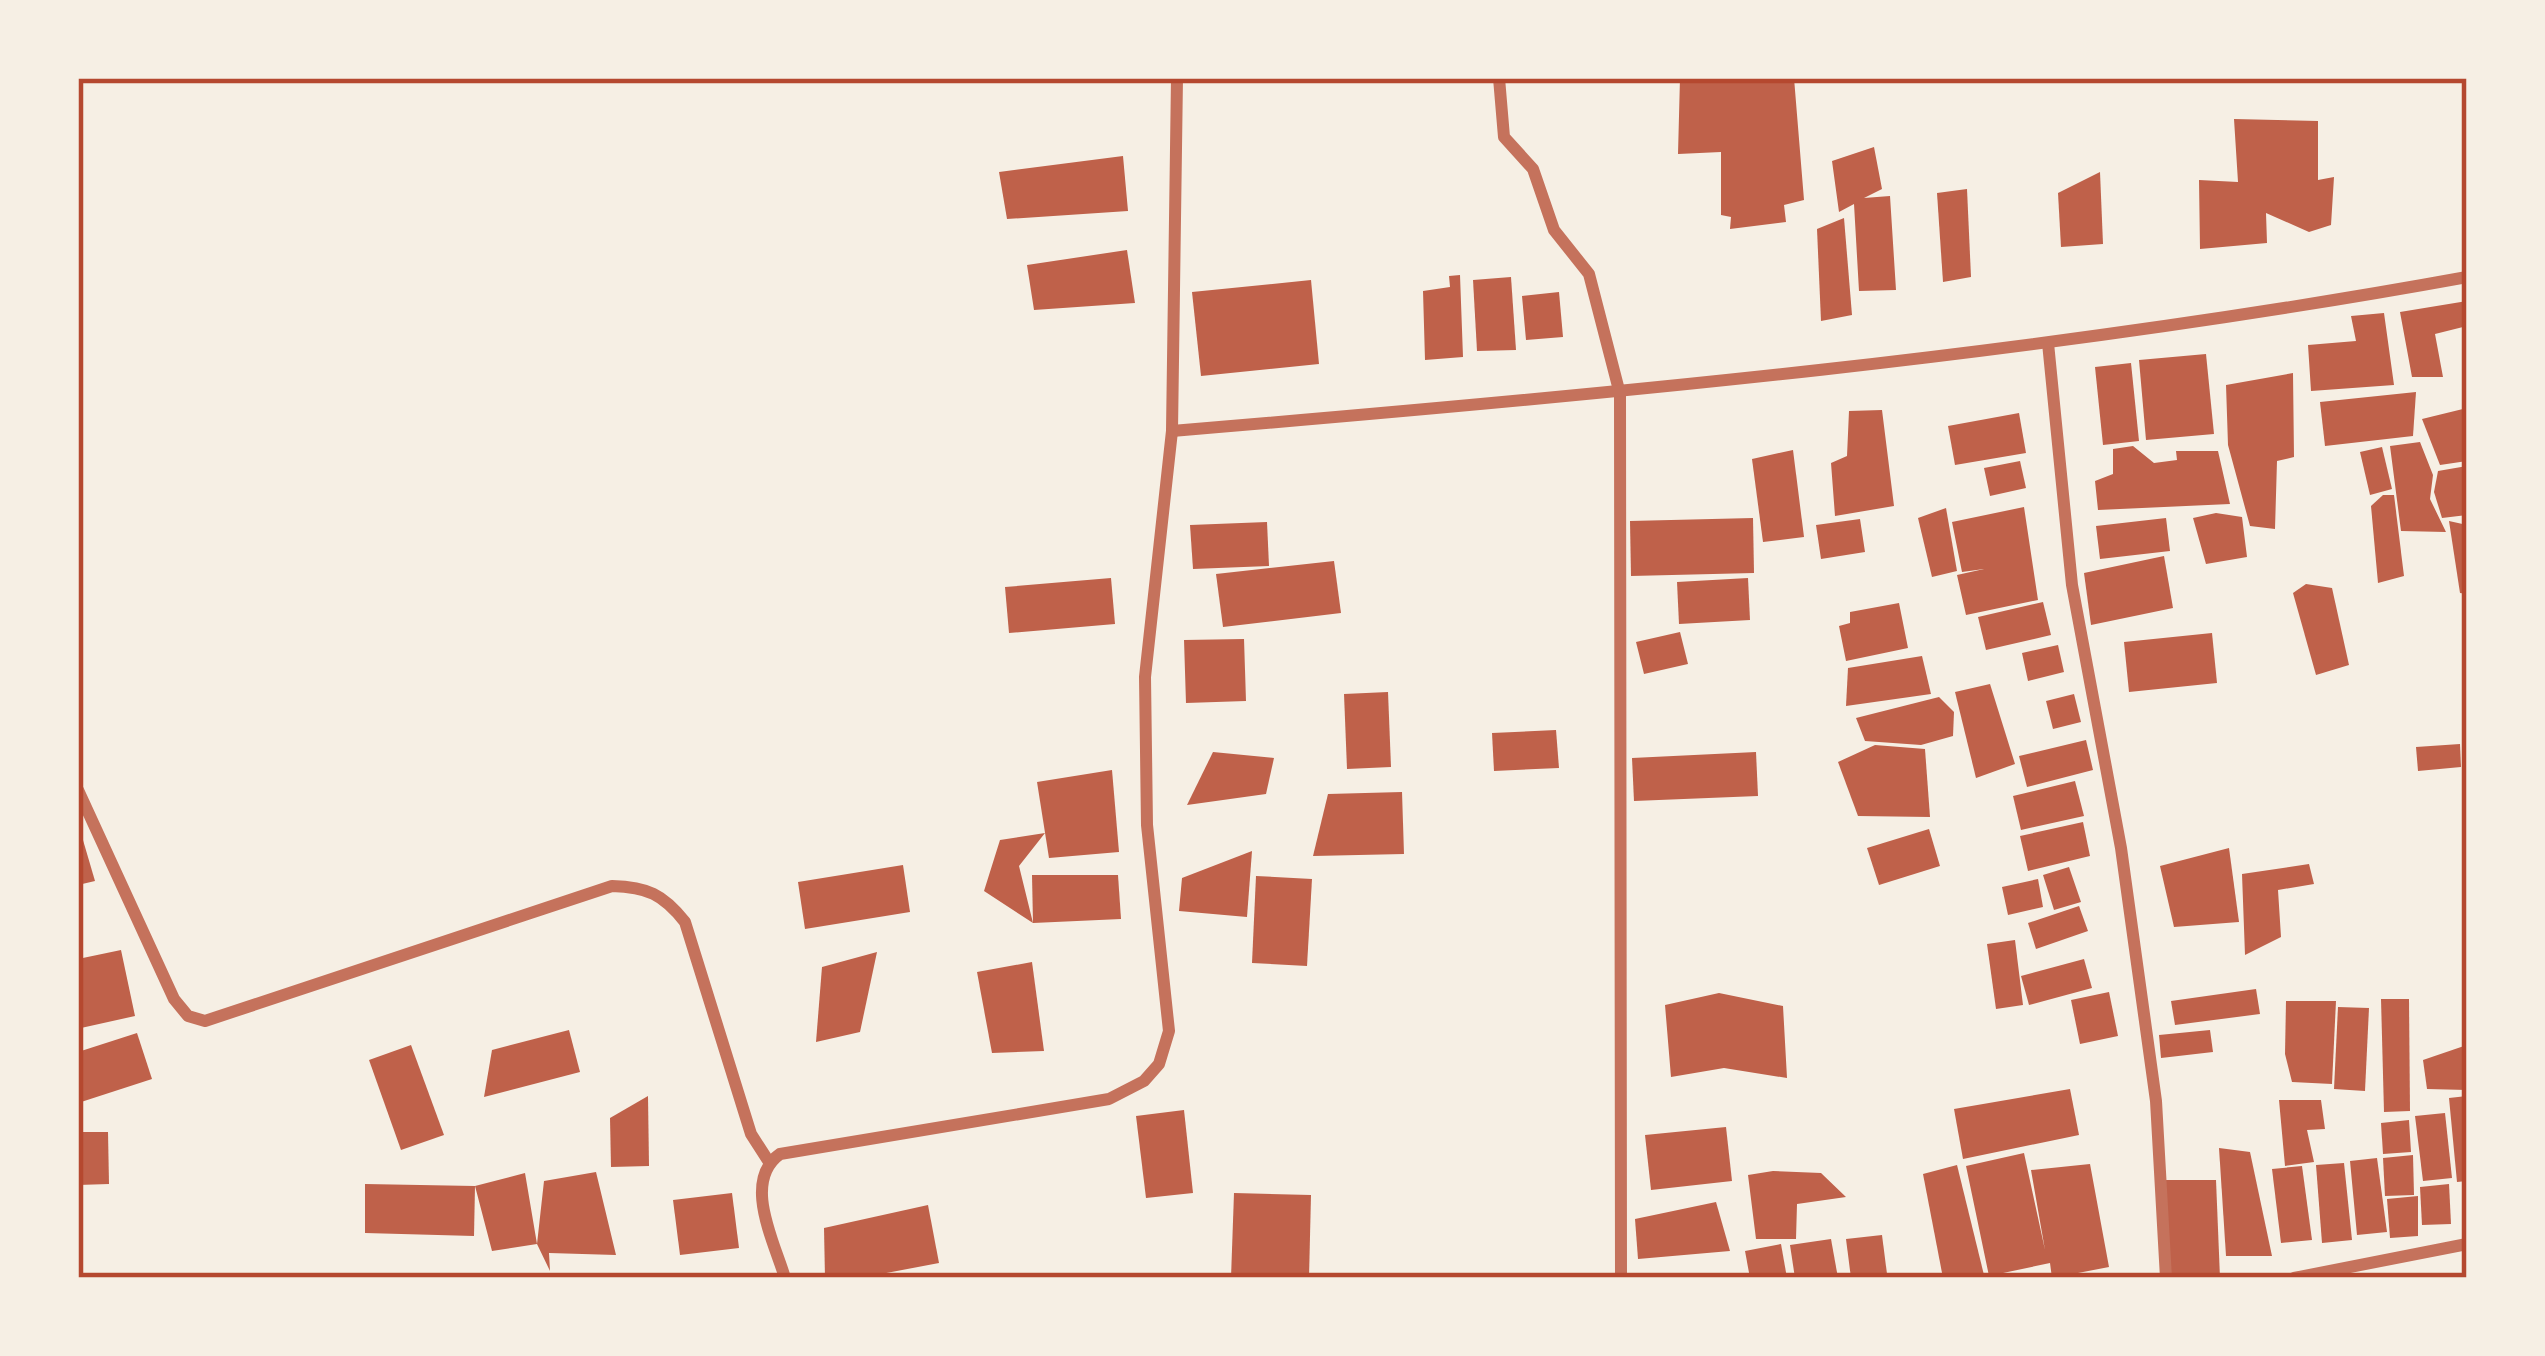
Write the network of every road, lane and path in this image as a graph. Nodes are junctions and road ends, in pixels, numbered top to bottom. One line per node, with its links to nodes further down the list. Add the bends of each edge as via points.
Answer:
1 (1177, 78): 6 (street)
2 (1498, 78): 5 (street, via 1504,137 1533,169 1554,230 1594,285)
3 (2467, 277): 4 (street)
4 (2048, 343): 5 (street); 12 (street, via 2072,585 2121,848 2156,1101)
5 (1620, 394): 6 (street); 11 (street)
6 (1172, 430): 8 (street, via 1145,677 1147,825 1169,1030 1159,1064 1109,1100 803,1149)
7 (78, 790): 8 (street, via 174,999 205,1022 612,886 665,898 685,922 740,1101)
8 (769, 1162): 10 (street, via 760,1187)
9 (2467, 1244): 13 (street)
10 (784, 1278)
11 (1621, 1278)
12 (2166, 1278)
13 (2294, 1278)

